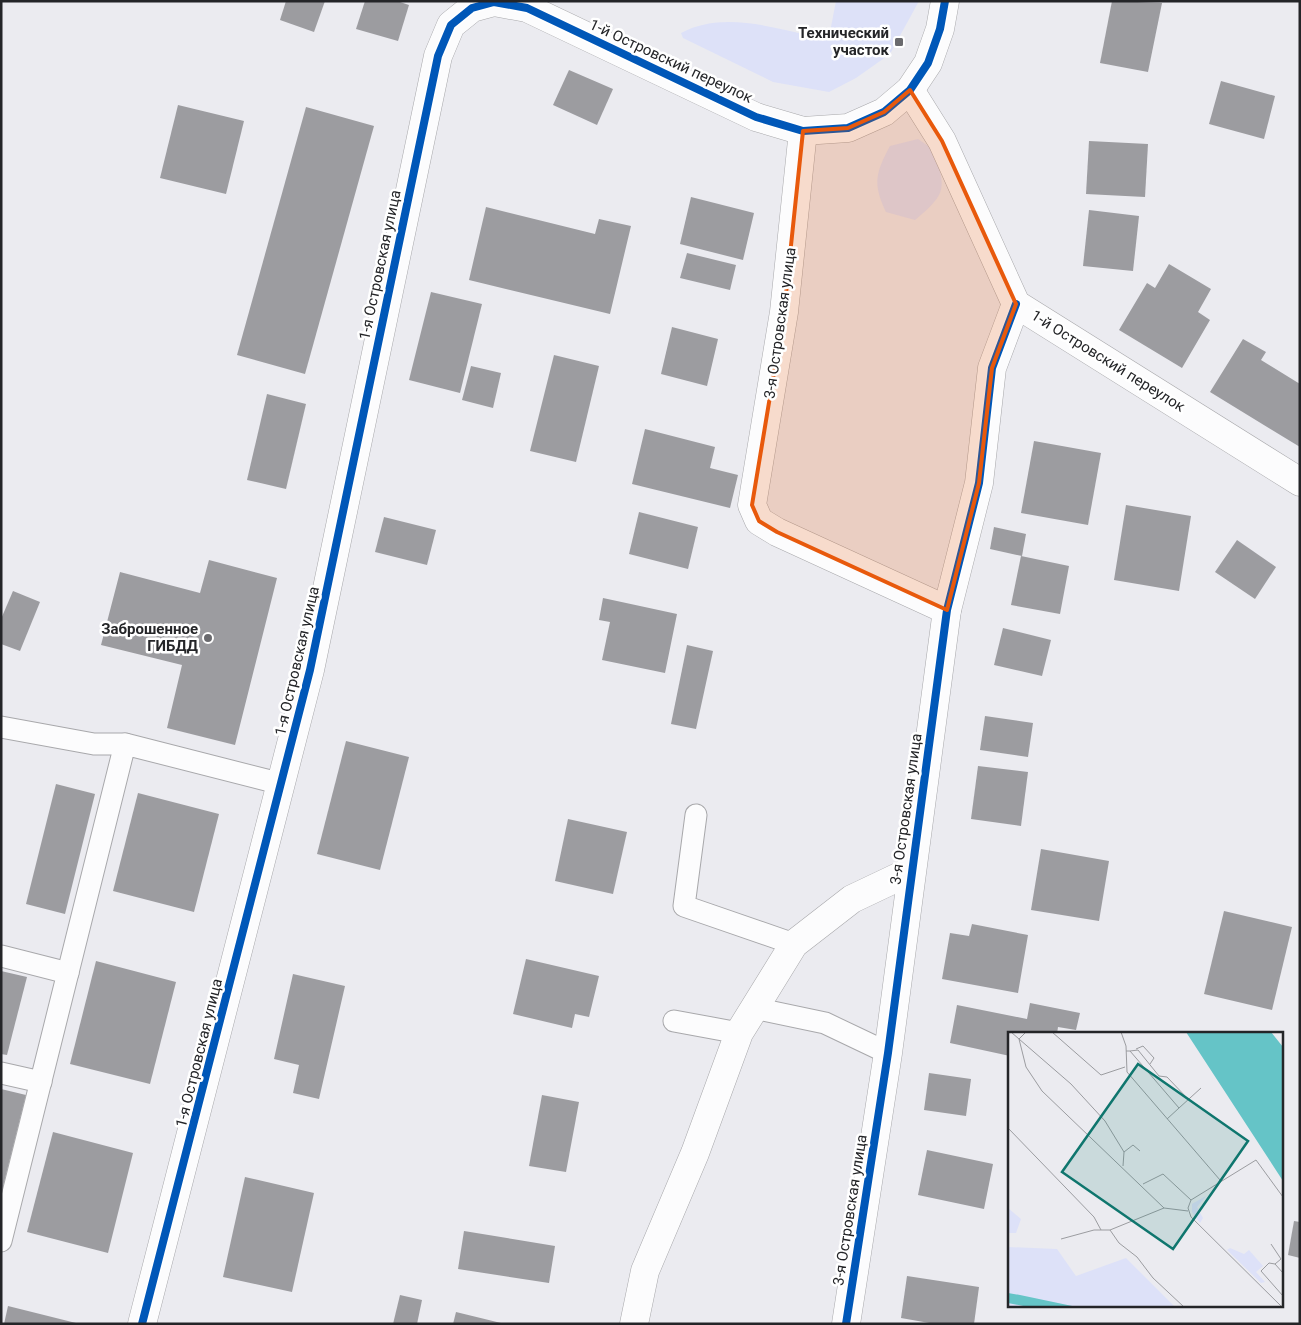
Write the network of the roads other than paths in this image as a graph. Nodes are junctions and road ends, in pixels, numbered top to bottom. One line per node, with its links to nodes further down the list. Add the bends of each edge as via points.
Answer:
1 (945, 1): 3 (street, via 940,29 928,63)
2 (467, 5): 4 (street, 1-й Островский переулок, via 494,2 527,8 756,117); 10 (street, 1-я Островская улица, via 450,25 438,56 310,670)
3 (910, 90): 4 (street, via 884,112 848,128); 5 (street, 1-й Островский переулок, via 942,141)
4 (802, 131): 7 (street, 3-я Островская улица, via 784,312 752,505 759,521 777,532)
5 (1016, 304): 6 (street, 1-й Островский переулок); 7 (street, 3-я Островская улица, via 992,368 979,483)
6 (1300, 482)
7 (947, 610): 12 (street, 3-я Островская улица)
8 (1, 727): 9 (lane, via 94,744)
9 (125, 744): 10 (lane); 15 (lane)
10 (282, 784): 23 (street, 1-я Островская улица)
11 (696, 815): 13 (lane, via 684,906)
12 (911, 871): 13 (street, 3-я Островская улица, via 852,899); 19 (street, 3-я Островская улица)
13 (794, 944): 16 (street, 3-я Островская улица)
14 (1, 956): 15 (lane)
15 (68, 972): 21 (lane)
16 (754, 1008): 18 (street, 3-я Островская улица); 19 (lane, via 825,1023)
17 (674, 1021): 18 (lane)
18 (739, 1033): 24 (street, 3-я Островская улица, via 695,1153 646,1271)
19 (888, 1054): 25 (street, 3-я Островская улица)
20 (1, 1073): 21 (lane)
21 (41, 1082): 22 (lane)
22 (1, 1241)
23 (142, 1324)
24 (634, 1324)
25 (846, 1324)

